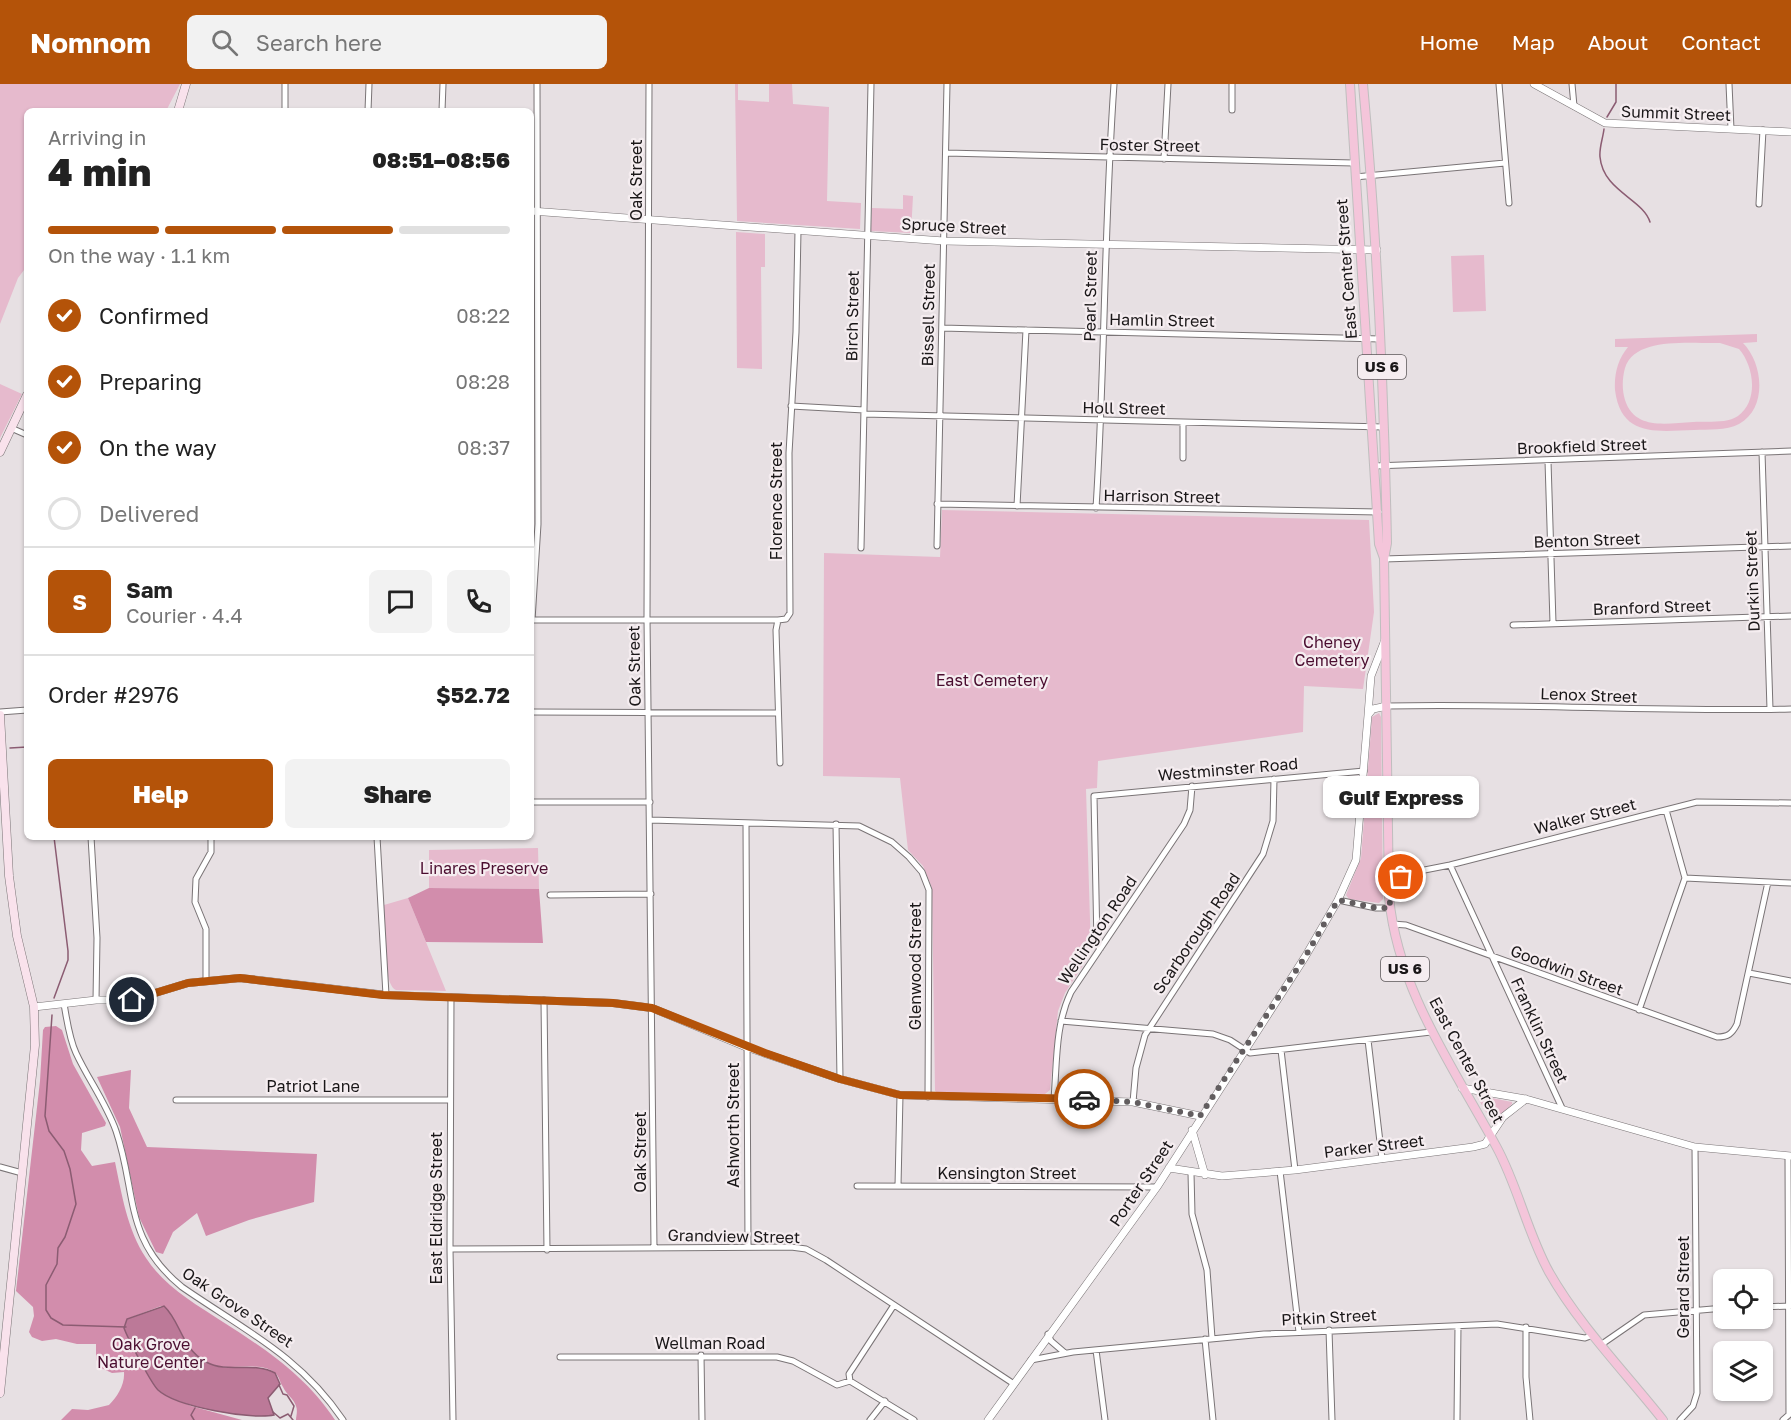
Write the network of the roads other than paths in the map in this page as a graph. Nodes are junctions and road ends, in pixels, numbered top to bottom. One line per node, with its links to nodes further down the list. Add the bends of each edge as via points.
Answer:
1 (186, 84): 18 (main road)
2 (285, 84): 19 (street)
3 (369, 84): 20 (street)
4 (443, 84): 21 (street)
5 (537, 84): 36 (street)
6 (649, 84): 37 (street, Oak Street)
7 (870, 84): 39 (street, Birch Street)
8 (947, 84): 27 (street, Bissell Street)
9 (1114, 84): 28 (street, Pearl Street)
10 (1168, 84): 29 (street)
11 (1232, 84): 23 (street)
12 (1350, 84): 30 (main road, East Center Street / US 6)
13 (1363, 84): 32 (main road, East Center Street / US 6)
14 (1499, 84): 31 (street)
15 (1534, 84): 22 (street, Summit Street)
16 (1572, 84): 22 (street)
17 (1729, 84): 24 (street)
18 (179, 108)
19 (285, 108)
20 (368, 108)
21 (442, 108)
22 (1574, 108): 24 (street, Summit Street, via 1607,123)
23 (1232, 110)
24 (1731, 129): 25 (street, Summit Street)
25 (1763, 130): 26 (street, Summit Street); 35 (street)
26 (1791, 132)
27 (946, 153): 28 (street, Foster Street); 40 (street, Bissell Street)
28 (1109, 157): 29 (street, Foster Street); 41 (street, Pearl Street)
29 (1164, 159): 30 (street, Foster Street)
30 (1354, 163): 33 (main road, East Center Street / US 6)
31 (1505, 163): 32 (street); 34 (street)
32 (1371, 176): 33 (street); 43 (main road, East Center Street / US 6)
33 (1355, 177): 42 (main road, East Center Street / US 6)
34 (1509, 203)
35 (1759, 204)
36 (534, 212): 37 (street, Spruce Street); 77 (street, via 538,524)
37 (649, 220): 38 (street, Spruce Street); 80 (street, Oak Street)
38 (798, 231): 39 (street, Spruce Street); 50 (street, Florence Street)
39 (866, 234): 40 (street, Spruce Street); 51 (street, Birch Street)
40 (944, 241): 41 (street, Spruce Street); 44 (street, Bissell Street)
41 (1105, 245): 42 (street, Spruce Street); 46 (street, Pearl Street)
42 (1360, 250): 43 (street, Spruce Street); 47 (main road, East Center Street / US 6)
43 (1377, 250): 48 (main road, East Center Street / US 6)
44 (942, 328): 45 (street, Hamlin Street); 52 (street, Bissell Street)
45 (1026, 330): 46 (street, Hamlin Street); 53 (street)
46 (1103, 332): 47 (street, Hamlin Street); 54 (street, Pearl Street)
47 (1366, 339): 48 (street, Hamlin Street); 56 (main road, East Center Street / US 6)
48 (1381, 339): 57 (main road, East Center Street / US 6)
49 (24, 401): 58 (main road)
50 (791, 406): 51 (street, Holl Street); 82 (street, Florence Street, via 790,613 786,619)
51 (864, 412): 52 (street, Holl Street); 73 (street, Birch Street)
52 (939, 416): 53 (street, Holl Street); 67 (street, Bissell Street)
53 (1022, 418): 54 (street, Holl Street); 68 (street)
54 (1101, 421): 55 (street, Holl Street); 69 (street, Pearl Street)
55 (1183, 423): 56 (street, Holl Street); 63 (street)
56 (1371, 426): 57 (street, Holl Street); 65 (main road, East Center Street / US 6)
57 (1384, 427): 66 (main road, East Center Street / US 6)
58 (11, 428): 59 (street); 60 (main road)
59 (24, 434)
60 (0, 452)
61 (1762, 452): 62 (street, Brookfield Street); 64 (street, Brookfield Street); 74 (street, Durkin Street)
62 (1791, 452)
63 (1182, 458)
64 (1548, 461): 66 (street, Brookfield Street); 75 (street)
65 (1374, 466): 66 (street, Brookfield Street); 70 (main road, East Center Street / US 6)
66 (1386, 466): 70 (main road, East Center Street / US 6)
67 (938, 504): 68 (street, Harrison Street); 71 (street, Bissell Street)
68 (1017, 506): 69 (street, Harrison Street)
69 (1096, 508): 70 (street, Harrison Street)
70 (1382, 512): 76 (main road, East Center Street / US 6, via 1387,543)
71 (937, 546)
72 (1791, 546): 74 (street, Benton Street)
73 (861, 548)
74 (1765, 548): 75 (street, Benton Street); 78 (street, Durkin Street)
75 (1550, 555): 76 (street, Benton Street); 83 (street)
76 (1384, 559): 85 (main road, East Center Street / US 6)
77 (534, 579)
78 (1766, 616): 79 (street, Branford Street); 83 (street, Branford Street); 87 (street, Durkin Street)
79 (1791, 616)
80 (647, 618): 81 (street); 82 (street); 90 (street, Oak Street)
81 (534, 620)
82 (778, 620): 93 (street, Florence Street)
83 (1553, 623): 84 (street, Branford Street)
84 (1513, 625)
85 (1386, 637): 86 (main road, East Center Street / US 6); 94 (street, Porter Street, via 1374,666)
86 (1387, 706): 87 (street, Lenox Street); 94 (street, via 1373,709); 113 (main road, East Center Street / US 6)
87 (1770, 709): 88 (street, Lenox Street)
88 (1791, 709)
89 (24, 710): 92 (street)
90 (648, 711): 91 (street); 93 (street); 101 (street, Oak Street)
91 (534, 712)
92 (0, 713): 95 (main road)
93 (778, 713): 96 (street, Florence Street)
94 (1368, 715): 97 (street, Porter Street)
95 (1, 755): 111 (main road)
96 (780, 763)
97 (1364, 771): 98 (street, Westminster Road); 119 (street, Porter Street, via 1356,860)
98 (1274, 779): 99 (street, Westminster Road); 136 (street, Scarborough Road, via 1273,821 1263,854)
99 (1192, 786): 122 (street, Wellington Road, via 1184,824); 122 (street, Westminster Road, via 1094,796)
100 (534, 802): 101 (street)
101 (650, 802): 104 (street, Oak Street)
102 (1791, 803): 103 (street, Walker Street, via 1697,802)
103 (1666, 810): 110 (street, Walker Street); 114 (street)
104 (650, 820): 105 (street, Glenwood Street); 117 (street, Oak Street)
105 (746, 823): 106 (street, Glenwood Street); 139 (street, Ashworth Street)
106 (836, 824): 142 (street); 145 (street, Glenwood Street, via 859,826 892,842 922,872 929,890)
107 (91, 840): 130 (street)
108 (211, 840): 125 (street, via 211,852 196,879 195,902 206,929)
109 (377, 840): 127 (street)
110 (1450, 865): 113 (street, Walker Street); 123 (street, Franklin Street)
111 (9, 876): 112 (street); 132 (main road, via 17,936)
112 (0, 877)
113 (1389, 877): 120 (main road, East Center Street / US 6)
114 (1685, 878): 115 (street); 134 (street)
115 (1768, 882): 116 (street); 124 (street)
116 (1791, 883)
117 (651, 894): 118 (street); 133 (street, Oak Street)
118 (550, 895)
119 (1338, 900): 120 (street); 140 (street, Porter Street)
120 (1390, 908): 121 (main road, East Center Street / US 6)
121 (1392, 924): 123 (street, Goodwin Street, via 1406,925); 137 (main road, East Center Street / US 6, via 1400,957)
122 (1100, 949): 135 (street, Wellington Road, via 1071,992)
123 (1492, 957): 134 (street, Goodwin Street); 151 (street, Franklin Street)
124 (1749, 973): 126 (street); 134 (street, Goodwin Street, via 1733,1033 1717,1037)
125 (206, 980): 127 (street, via 261,979); 130 (street, via 132,1000)
126 (1791, 981)
127 (386, 995): 128 (street)
128 (451, 997): 129 (street); 149 (street, East Eldridge Street)
129 (544, 999): 133 (street); 171 (street)
130 (96, 1000): 131 (street)
131 (64, 1004): 132 (street); 196 (street, Oak Grove Street, via 75,1051 116,1132 135,1219 153,1258 182,1287 301,1368)
132 (34, 1007): 162 (main road, via 34,1063)
133 (652, 1008): 139 (street); 169 (street, Oak Street)
134 (1639, 1010)
135 (1061, 1021): 136 (street); 146 (street, Wellington Road)
136 (1149, 1028): 140 (street, via 1213,1034); 150 (street, Scarborough Road, via 1136,1068)
137 (1431, 1032): 138 (street); 143 (main road, East Center Street / US 6)
138 (1368, 1040): 141 (street); 157 (street)
139 (746, 1047): 142 (street); 168 (street, Ashworth Street)
140 (1244, 1049): 141 (street, via 1250,1053); 152 (street, Porter Street)
141 (1281, 1050): 160 (street)
142 (840, 1079): 144 (street)
143 (1462, 1088): 147 (street); 154 (main road, East Center Street / US 6)
144 (900, 1095): 145 (street); 166 (street)
145 (928, 1097): 146 (street)
146 (1054, 1099): 150 (street)
147 (1526, 1099): 151 (street); 154 (street, via 1503,1116)
148 (176, 1100): 149 (street, Patriot Lane)
149 (449, 1100): 170 (street, East Eldridge Street)
150 (1133, 1102): 152 (street)
151 (1562, 1108): 155 (street)
152 (1200, 1116): 153 (street, Porter Street)
153 (1192, 1130): 159 (street, Porter Street); 164 (street)
154 (1491, 1137): 157 (street, Parker Street, via 1485,1144 1473,1147); 182 (main road, East Center Street / US 6, via 1549,1272)
155 (1695, 1147): 156 (street); 175 (street, Gerard Street)
156 (1790, 1156): 173 (street)
157 (1382, 1159): 160 (street, Parker Street)
158 (0, 1167): 162 (street)
159 (1169, 1168): 163 (street, Parker Street); 167 (street, Porter Street)
160 (1295, 1170): 161 (street, Parker Street)
161 (1280, 1171): 164 (street, Parker Street); 180 (street)
162 (22, 1173): 193 (main road)
163 (1191, 1173): 164 (street, Parker Street); 183 (street, via 1192,1214 1208,1270)
164 (1205, 1175)
165 (857, 1186): 166 (street, Kensington Street)
166 (898, 1186): 167 (street, Kensington Street)
167 (1156, 1188): 181 (street, Porter Street)
168 (747, 1246): 169 (street, Grandview Street); 172 (street, Grandview Street, via 806,1249)
169 (654, 1248): 171 (street, Grandview Street)
170 (450, 1250): 171 (street, Grandview Street); 197 (street, East Eldridge Street)
171 (547, 1250)
172 (894, 1305): 191 (street, via 849,1374); 192 (street, Grandview Street)
173 (1790, 1306): 174 (street); 195 (street)
174 (1773, 1307)
175 (1697, 1308): 176 (street); 185 (street, via 1644,1315); 208 (street, Gerard Street, via 1697,1393 1693,1406)
176 (1713, 1308)
177 (1458, 1326): 178 (street, Pitkin Street); 179 (street, Pitkin Street); 205 (street)
178 (1526, 1327): 182 (street, Pitkin Street, via 1585,1338); 206 (street)
179 (1329, 1330): 180 (street, Pitkin Street); 204 (street)
180 (1299, 1332): 183 (street, Pitkin Street)
181 (1048, 1334): 187 (street); 190 (street, Porter Street)
182 (1594, 1334): 185 (main road, East Center Street / US 6)
183 (1212, 1338): 184 (street, Pitkin Street)
184 (1205, 1339): 186 (street, Pitkin Street); 203 (street)
185 (1602, 1344): 207 (main road, East Center Street / US 6)
186 (1096, 1350): 187 (street, Pitkin Street); 202 (street)
187 (1065, 1353): 190 (street, Pitkin Street)
188 (701, 1355): 189 (street, Wellman Road); 191 (street, Wellman Road, via 777,1357 793,1361 837,1385); 198 (street)
189 (560, 1357)
190 (1031, 1360): 192 (street, Porter Street)
191 (850, 1381): 194 (street, Wellman Road)
192 (1014, 1384): 201 (street, Porter Street)
193 (0, 1393)
194 (885, 1401): 199 (street); 200 (street, Wellman Road)
195 (1790, 1413): 209 (street)
196 (343, 1420)
197 (453, 1420)
198 (702, 1420)
199 (870, 1420)
200 (914, 1420)
201 (988, 1420)
202 (1105, 1420)
203 (1213, 1420)
204 (1332, 1420)
205 (1457, 1420)
206 (1530, 1420)
207 (1663, 1420)
208 (1680, 1420)
209 (1783, 1420)

